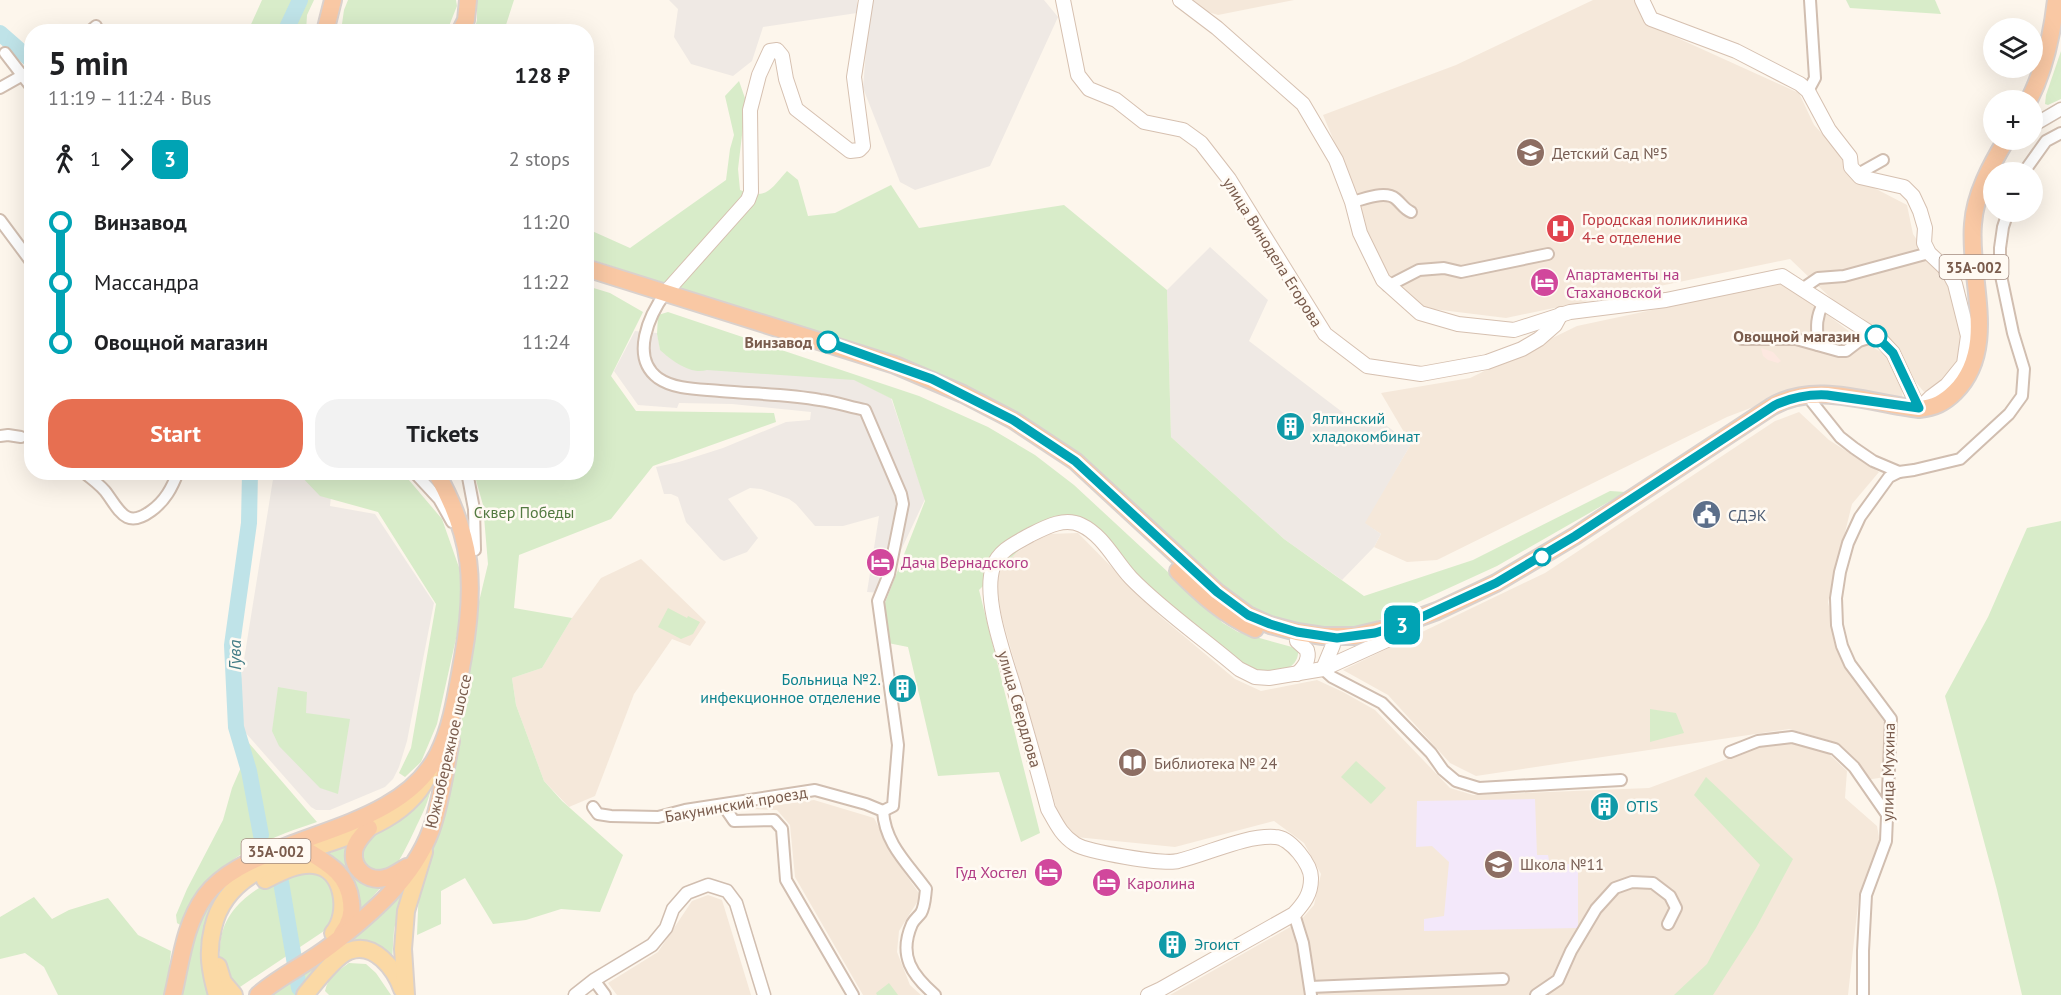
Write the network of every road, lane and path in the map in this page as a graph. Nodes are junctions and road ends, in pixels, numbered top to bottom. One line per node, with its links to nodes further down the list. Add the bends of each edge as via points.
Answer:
1 (333, 0): 11 (highway)
2 (342, 0): 12 (highway)
3 (468, 0): 13 (highway)
4 (474, 0): 14 (highway)
5 (866, 0): 41 (main road, via 854,77 863,146 850,151 796,109 782,56 777,50 770,51 750,110 748,200)
6 (1063, 0): 43 (main road, улица Винодела Егорова, via 1078,75 1089,89 1116,100 1144,122 1183,130 1201,144 1240,198 1325,334 1367,366 1421,374 1487,362 1539,339)
7 (1180, 0): 29 (main road, via 1303,104 1336,160)
8 (1642, 0): 21 (main road, via 1651,20 1736,51)
9 (1810, 0): 21 (street, via 1815,78)
10 (2058, 4): 19 (highway, via 2044,65); 20 (highway, via 2055,45)
11 (327, 24)
12 (338, 24)
13 (464, 24)
14 (470, 24)
15 (5, 53): 16 (street)
16 (24, 70)
17 (24, 75): 18 (street)
18 (0, 88)
19 (2033, 90)
20 (2040, 90)
21 (1808, 91): 28 (main road)
22 (2061, 109): 23 (street)
23 (2043, 120)
24 (2061, 133): 27 (street, via 2046,141)
25 (2001, 150): 48 (highway, 35А-002, via 1986,178 1973,222 1978,338 1974,366 1947,400 1931,408)
26 (1883, 160): 28 (street)
27 (2031, 162)
28 (1858, 174): 35 (main road, via 1865,180 1904,187 1913,196)
29 (1352, 202): 31 (street, via 1384,194); 39 (main road, via 1360,233)
30 (1983, 208): 47 (highway, 35А-002, via 1980,222 1986,300 1984,348 1982,363 1966,390 1948,406 1923,413)
31 (1411, 212)
32 (0, 220): 34 (street)
33 (2006, 222): 51 (street, via 2000,271 2024,369 2022,396 2009,414 1960,459)
34 (24, 252)
35 (1929, 253): 40 (street, via 1844,276 1818,278); 48 (main road, via 1955,284 1968,336 1964,364 1957,375)
36 (1548, 255): 39 (street, via 1461,272 1444,268 1419,270)
37 (594, 271): 41 (highway, 35А-002)
38 (594, 278): 41 (highway, 35А-002)
39 (1388, 286): 43 (main road, via 1420,313 1458,324 1514,330)
40 (1802, 289): 42 (main road); 43 (main road, via 1782,276 1666,300)
41 (661, 299): 61 (highway, 35А-002, via 891,371 962,401 1070,468 1216,607 1260,631); 62 (highway, 35А-002, via 895,365 963,394 1013,420 1075,461 1217,592 1248,615); 70 (street, via 642,354 659,379 681,387 820,400 865,410 903,504 889,574 878,601 897,745 893,806)
42 (1823, 304): 44 (main road); 46 (street, via 1816,322)
43 (1561, 314)
44 (1875, 336): 46 (street, via 1846,351); 48 (main road, via 1893,353)
45 (1742, 339): 46 (street, via 1796,339)
46 (1818, 345)
47 (1812, 402): 51 (street, via 1840,437 1873,461); 60 (highway, 35А-002, via 1792,405 1773,414 1496,590)
48 (1919, 408): 62 (highway, 35А-002, via 1827,395 1792,397 1496,583 1413,621)
49 (0, 436): 50 (street)
50 (21, 437)
51 (1899, 472): 71 (street, улица Мухина, via 1889,477 1860,517 1848,543 1836,598 1837,625 1850,664 1891,719)
52 (92, 480): 53 (street, via 120,513 135,519 164,500)
53 (175, 480)
54 (421, 480): 59 (street, via 439,499 458,534)
55 (440, 480): 59 (highway, Южнобережное шоссе / 35А-002, via 462,530)
56 (449, 480): 58 (highway, Южнобережное шоссе)
57 (469, 480): 58 (street)
58 (475, 550): 73 (highway, Южнобережное шоссе, via 476,615)
59 (469, 568): 66 (highway, Южнобережное шоссе / 35А-002, via 470,612 463,653 453,706)
60 (1387, 640): 62 (highway, 35А-002); 63 (main road, улица Свердлова)
61 (1297, 641): 62 (highway, 35А-002); 64 (main road, via 1308,654)
62 (1335, 641): 63 (main road)
63 (1323, 669): 64 (main road, улица Свердлова); 67 (street, via 1382,703 1456,781 1479,788)
64 (1297, 674): 76 (main road, улица Свердлова, via 1259,678 1239,669 1146,592 1093,533 1074,522 1041,529 1006,549 993,568 995,622 1048,809 1060,832 1077,845 1097,852 1175,862 1256,837 1278,836 1297,849 1312,875 1305,902)
65 (1730, 752): 71 (street, via 1778,737 1807,740 1835,749 1854,767)
66 (436, 757): 72 (main road, via 427,781 411,803); 82 (highway, Южнобережное шоссе / 35А-002, via 425,773 392,801 253,860 222,880 205,896 187,932)
67 (1622, 780)
68 (723, 805): 69 (street, Бакунинский проезд, via 657,817 598,814); 70 (street, Бакунинский проезд, via 815,790); 92 (street, via 734,821 774,820 782,829 786,880)
69 (593, 807)
70 (883, 811): 93 (street, via 884,828 902,860 926,889 922,911 908,934 907,952 909,966 918,980)
71 (1888, 816): 96 (street, улица Мухина, via 1886,841 1866,895)
72 (369, 828): 74 (main road); 75 (highway, via 354,852 356,866 364,875 387,878)
73 (430, 831): 75 (highway, Южнобережное шоссе); 88 (main road, via 406,911)
74 (306, 850): 78 (highway, via 332,866 349,888 352,912 345,930); 83 (main road, via 255,873 225,897 216,914 208,948)
75 (412, 864): 78 (highway, Южнобережное шоссе, via 364,919)
76 (1294, 914): 81 (street); 94 (main road, улица Свердлова)
77 (1668, 924): 95 (street, via 1676,908 1670,896 1653,883 1632,882 1615,888 1596,909 1558,980)
78 (331, 939): 84 (main road, via 341,921 343,903 337,882 326,870 302,864 252,888 230,907 217,937 215,953 223,982); 85 (highway); 86 (highway, Южнобережное шоссе)
79 (594, 980): 89 (street); 90 (street); 91 (street, via 652,945 687,893 708,885 728,891 736,903)
80 (1503, 980): 81 (street)
81 (1310, 991)
82 (173, 995)
83 (217, 995)
84 (234, 995)
85 (244, 995)
86 (258, 995)
87 (305, 995): 88 (main road, via 338,959 348,951 359,950 380,957 390,966)
88 (405, 995)
89 (575, 995)
90 (605, 995)
91 (764, 995)
92 (853, 995)
93 (935, 995)
94 (1148, 995)
95 (1536, 995)
96 (1863, 995)

